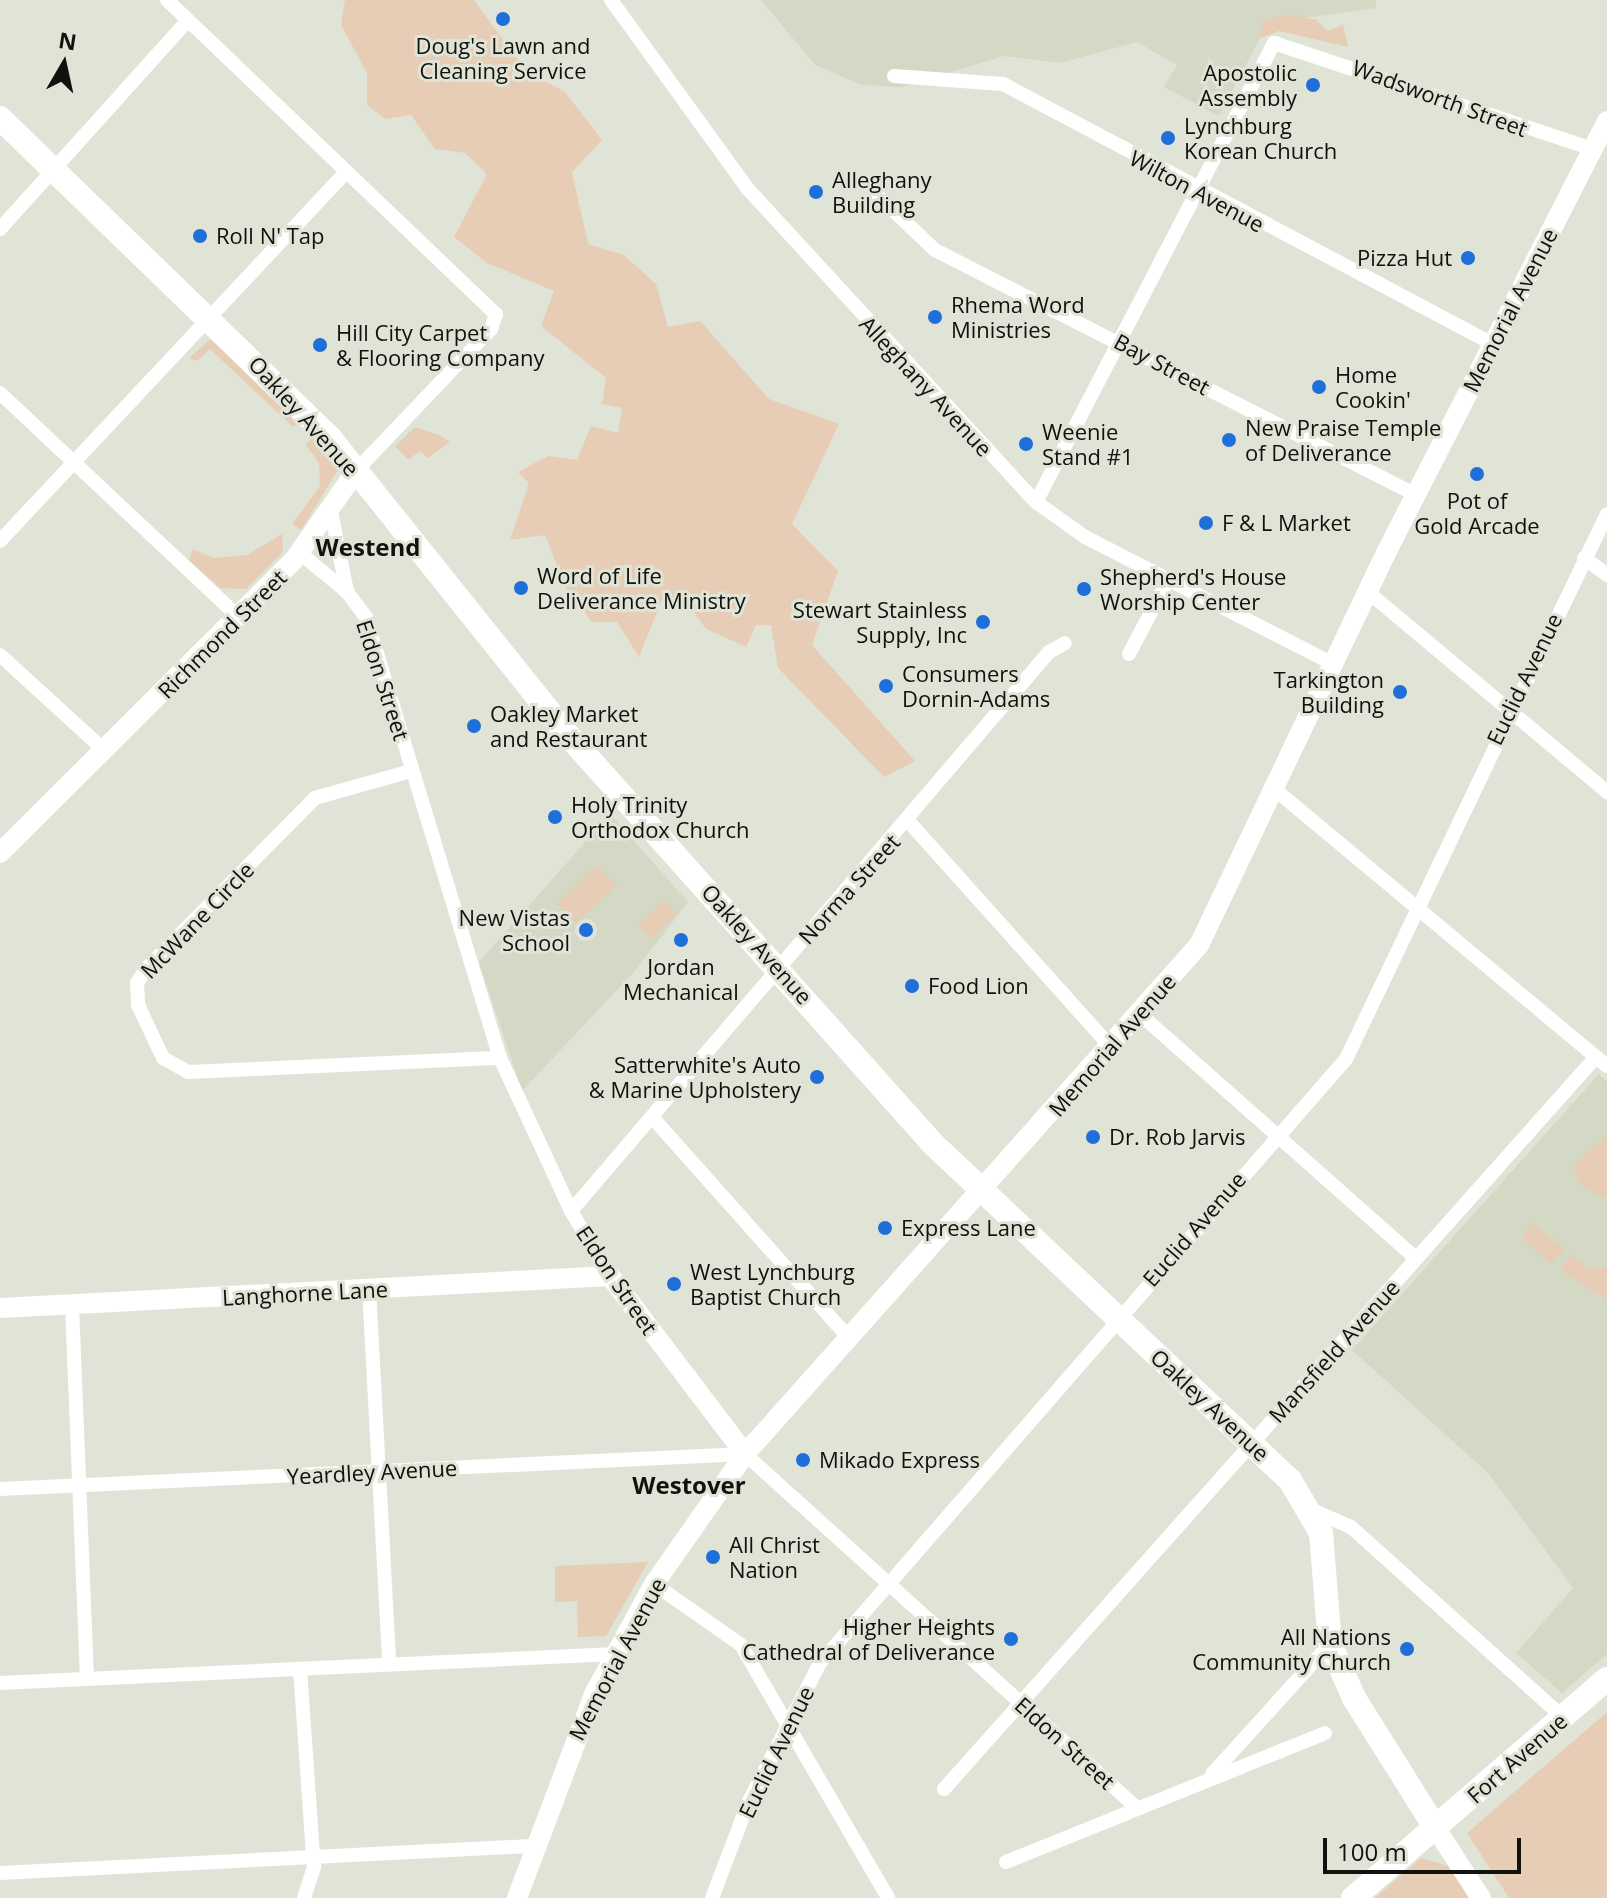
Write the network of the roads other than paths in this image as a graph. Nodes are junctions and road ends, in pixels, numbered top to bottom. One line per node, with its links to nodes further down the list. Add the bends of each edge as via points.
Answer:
1 (167, 0): 3 (street)
2 (611, 0): 20 (street, Alleghany Avenue, via 747,188)
3 (188, 20): 8 (street); 9 (street)
4 (894, 76): 10 (street, Wilton Avenue, via 1003,84)
5 (0, 118): 8 (main road, Oakley Avenue)
6 (1607, 121): 7 (main road, Memorial Avenue)
7 (1600, 149): 10 (street, Wadsworth Street, via 1274,43); 15 (main road, Memorial Avenue)
8 (54, 168): 12 (street); 13 (main road, Oakley Avenue)
9 (346, 172): 13 (street); 18 (street, Richmond Street, via 496,314 491,329)
10 (1194, 191): 14 (street); 15 (street, Wilton Avenue)
11 (877, 195): 14 (street, Bay Street, via 935,250)
12 (0, 229)
13 (209, 317): 17 (street); 18 (main road, Oakley Avenue)
14 (1117, 340): 19 (street, Bay Street); 20 (street)
15 (1491, 343): 19 (main road, Memorial Avenue)
16 (0, 393): 17 (street)
17 (74, 462): 23 (street); 30 (street)
18 (356, 471): 21 (main road, Richmond Street); 43 (main road, Oakley Avenue, via 567,734)
19 (1416, 495): 29 (main road, Memorial Avenue)
20 (1036, 502): 27 (street, Alleghany Avenue, via 1085,537)
21 (331, 512): 24 (main road, Richmond Street); 28 (street, Eldon Street)
22 (1607, 514): 25 (street, Euclid Avenue)
23 (0, 541)
24 (300, 553): 28 (street, Eldon Street); 30 (main road, Richmond Street)
25 (1584, 558): 26 (street); 35 (street, Euclid Avenue)
26 (1607, 575)
27 (1169, 578): 32 (street); 34 (street, Alleghany Avenue)
28 (347, 592): 37 (street, Eldon Street, via 366,617)
29 (1368, 592): 34 (main road, Memorial Avenue); 35 (street)
30 (240, 618): 36 (main road, Richmond Street)
31 (1065, 643): 40 (street, Norma Street, via 1049,652)
32 (1129, 654)
33 (0, 655): 36 (street)
34 (1333, 664): 38 (main road, Memorial Avenue)
35 (1508, 710): 39 (street); 42 (street, Euclid Avenue)
36 (105, 751): 41 (main road, Richmond Street)
37 (411, 771): 46 (street, Eldon Street); 46 (street, McWane Circle, via 315,798 147,968 137,983 138,1005 163,1058 188,1072)
38 (1272, 787): 42 (street); 44 (main road, Memorial Avenue, via 1199,945)
39 (1607, 792)
40 (909, 822): 43 (street, Norma Street); 45 (street)
41 (0, 853)
42 (1416, 905): 47 (street); 49 (street, Euclid Avenue, via 1346,1059)
43 (780, 968): 48 (street, Norma Street); 50 (main road, Oakley Avenue)
44 (1141, 1015): 45 (main road, Memorial Avenue); 49 (street)
45 (1111, 1047): 50 (main road, Memorial Avenue)
46 (500, 1058): 51 (street, Eldon Street)
47 (1602, 1061): 52 (street, Mansfield Avenue)
48 (652, 1117): 51 (street, Norma Street); 58 (street)
49 (1277, 1134): 52 (street); 57 (street, Euclid Avenue)
50 (981, 1194): 57 (main road, Oakley Avenue); 58 (main road, Memorial Avenue)
51 (571, 1211): 53 (street, Eldon Street)
52 (1416, 1258): 59 (street, Mansfield Avenue)
53 (610, 1276): 54 (main road, Langhorne Lane); 60 (main road, Eldon Street)
54 (369, 1289): 55 (main road, Langhorne Lane); 61 (street)
55 (72, 1305): 56 (main road, Langhorne Lane); 62 (street)
56 (0, 1308)
57 (1115, 1318): 59 (main road, Oakley Avenue); 65 (street, Euclid Avenue)
58 (848, 1337): 60 (main road, Memorial Avenue)
59 (1252, 1442): 64 (main road, Oakley Avenue); 74 (street, Mansfield Avenue)
60 (745, 1454): 61 (street, Yeardley Avenue); 65 (street, Eldon Street); 66 (main road, Memorial Avenue)
61 (379, 1472): 62 (street, Yeardley Avenue); 69 (street)
62 (80, 1486): 63 (street, Yeardley Avenue); 71 (street)
63 (0, 1489)
64 (1312, 1510): 67 (main road, via 1325,1559); 75 (street, Oakley Avenue, via 1338,1519)
65 (885, 1583): 74 (street, Eldon Street); 76 (street, Euclid Avenue, via 820,1663)
66 (654, 1584): 68 (main road, Memorial Avenue); 76 (street, via 741,1645)
67 (1330, 1644): 78 (street); 81 (main road, via 1354,1698)
68 (615, 1654): 69 (street); 82 (main road, Memorial Avenue)
69 (389, 1664): 70 (street)
70 (300, 1669): 71 (street); 83 (street)
71 (87, 1679): 73 (street)
72 (1607, 1679): 75 (main road, Fort Avenue)
73 (0, 1683)
74 (1020, 1702): 79 (street, Mansfield Avenue); 80 (street, Eldon Street)
75 (1563, 1717): 81 (main road, Fort Avenue)
76 (788, 1724): 88 (street, Euclid Avenue); 89 (street)
77 (1325, 1733): 78 (street)
78 (1210, 1776): 80 (street)
79 (944, 1789)
80 (1137, 1808): 84 (street)
81 (1435, 1827): 90 (main road, Fort Avenue); 91 (main road)
82 (532, 1846): 83 (street); 87 (main road, Memorial Avenue)
83 (312, 1858): 85 (street); 86 (street)
84 (1006, 1862)
85 (0, 1873)
86 (304, 1898)
87 (517, 1898)
88 (712, 1898)
89 (888, 1898)
90 (1353, 1898)
91 (1481, 1898)

